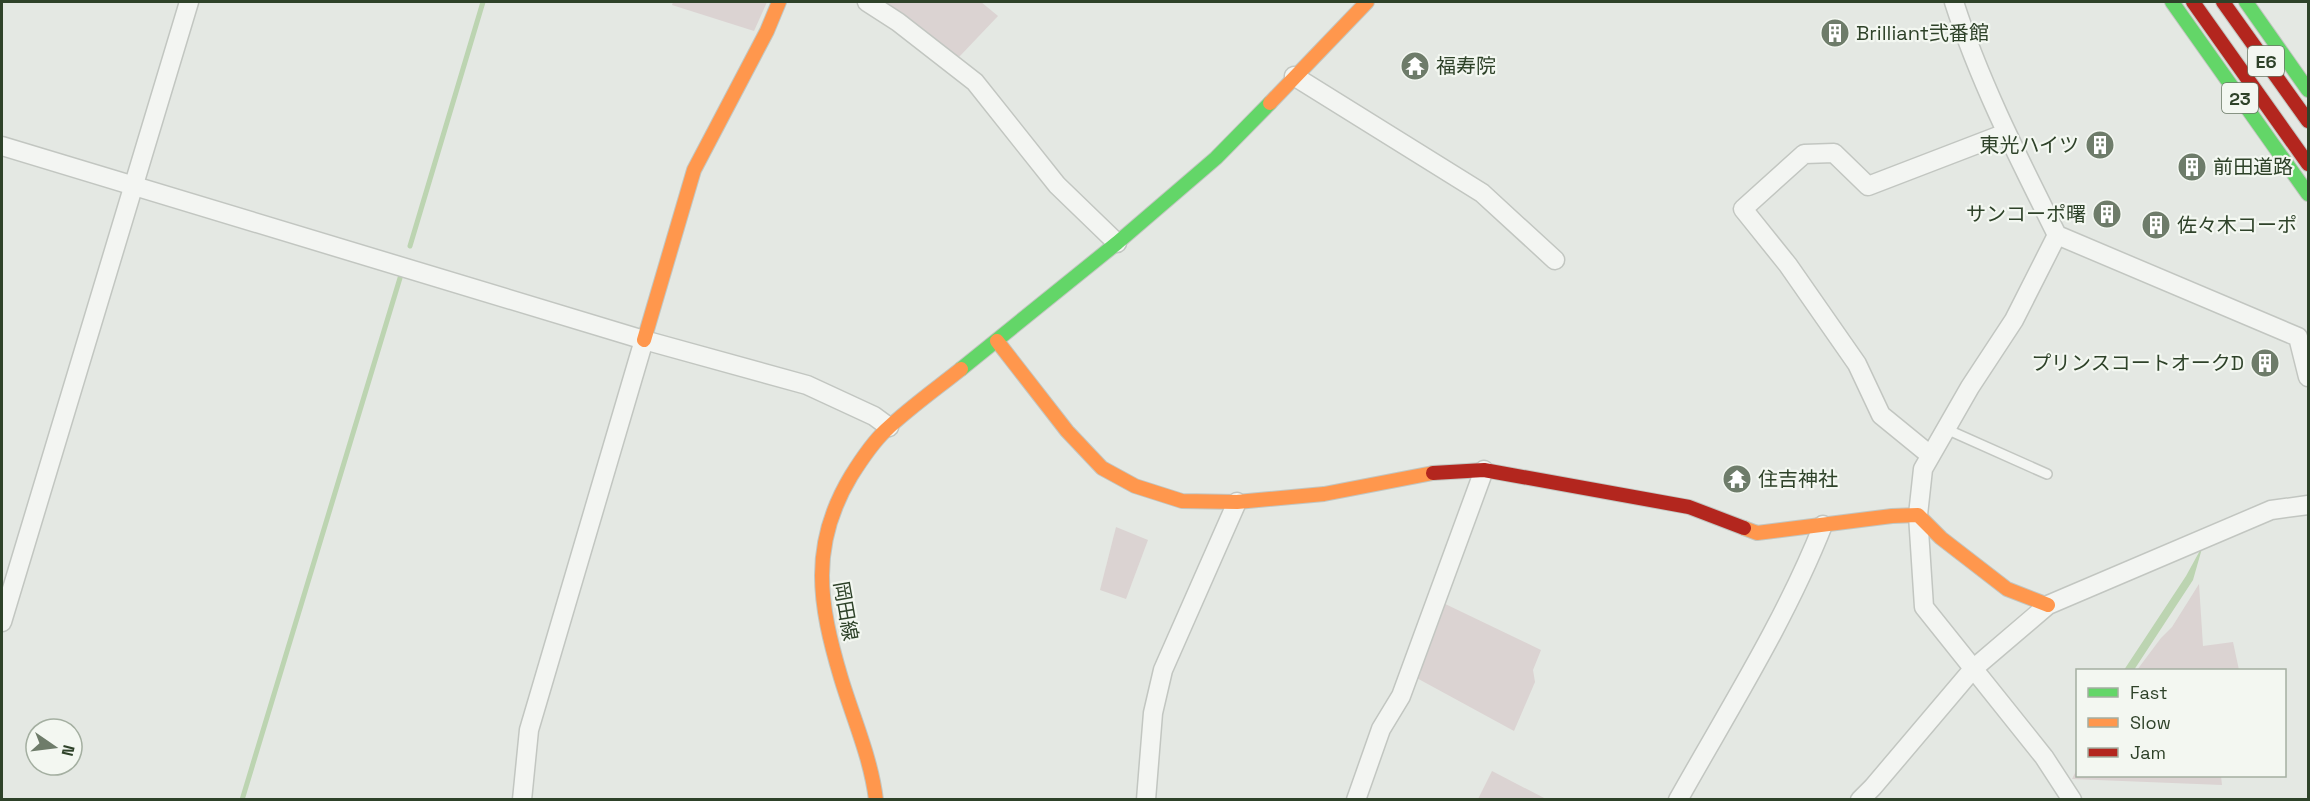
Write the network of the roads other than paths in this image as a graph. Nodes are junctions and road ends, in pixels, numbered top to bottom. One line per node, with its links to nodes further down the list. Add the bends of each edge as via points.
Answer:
1 (189, 2): 16 (street)
2 (779, 2): 21 (main road, via 694,170)
3 (867, 2): 19 (street, via 975,82 1057,185)
4 (1367, 2): 10 (main road, 岡田線)
5 (1954, 2): 13 (street)
6 (2172, 2): 17 (main road, 23)
7 (2193, 2): 15 (main road, E6)
8 (2223, 2): 12 (main road, E6)
9 (2246, 2): 11 (main road)
10 (1294, 76): 19 (main road, 岡田線, via 1216,158); 20 (street, via 1482,193)
11 (2308, 90)
12 (2308, 121)
13 (2006, 133): 18 (street); 26 (street, via 1868,186 1834,153 1804,154 1743,209 1788,265 1857,364 1881,415)
14 (2, 146): 16 (street)
15 (2308, 164)
16 (133, 186): 21 (street); 34 (street)
17 (2308, 194)
18 (2057, 235): 23 (street, via 2298,337); 24 (street, via 2014,320)
19 (1117, 243): 22 (main road, 岡田線)
20 (1555, 260)
21 (644, 340): 25 (street, via 807,385 874,416); 37 (street, via 529,730)
22 (998, 341): 25 (main road, 岡田線); 29 (main road, via 1067,431 1102,468 1135,486 1182,501)
23 (2308, 377)
24 (1946, 429): 26 (street); 28 (lane)
25 (884, 432): 38 (main road, 岡田線, via 842,486 820,552 820,593 827,631)
26 (1930, 455): 31 (street, via 1923,469)
27 (1485, 470): 29 (main road, via 1440,472 1324,494); 32 (main road, via 1689,507 1757,533); 40 (street, via 1401,696 1381,729)
28 (2047, 474)
29 (1237, 502): 39 (street, via 1163,670 1153,713)
30 (2308, 505): 33 (street, via 2271,510)
31 (1918, 515): 32 (main road); 33 (main road, via 2007,589); 35 (street, via 1924,608)
32 (1823, 525): 41 (street, via 1765,649)
33 (2048, 605): 35 (street)
34 (2, 622)
35 (1973, 669): 36 (street); 42 (street, via 2044,757)
36 (1872, 796)
37 (522, 800)
38 (876, 800)
39 (1146, 800)
40 (1356, 800)
41 (1678, 800)
42 (2072, 800)

